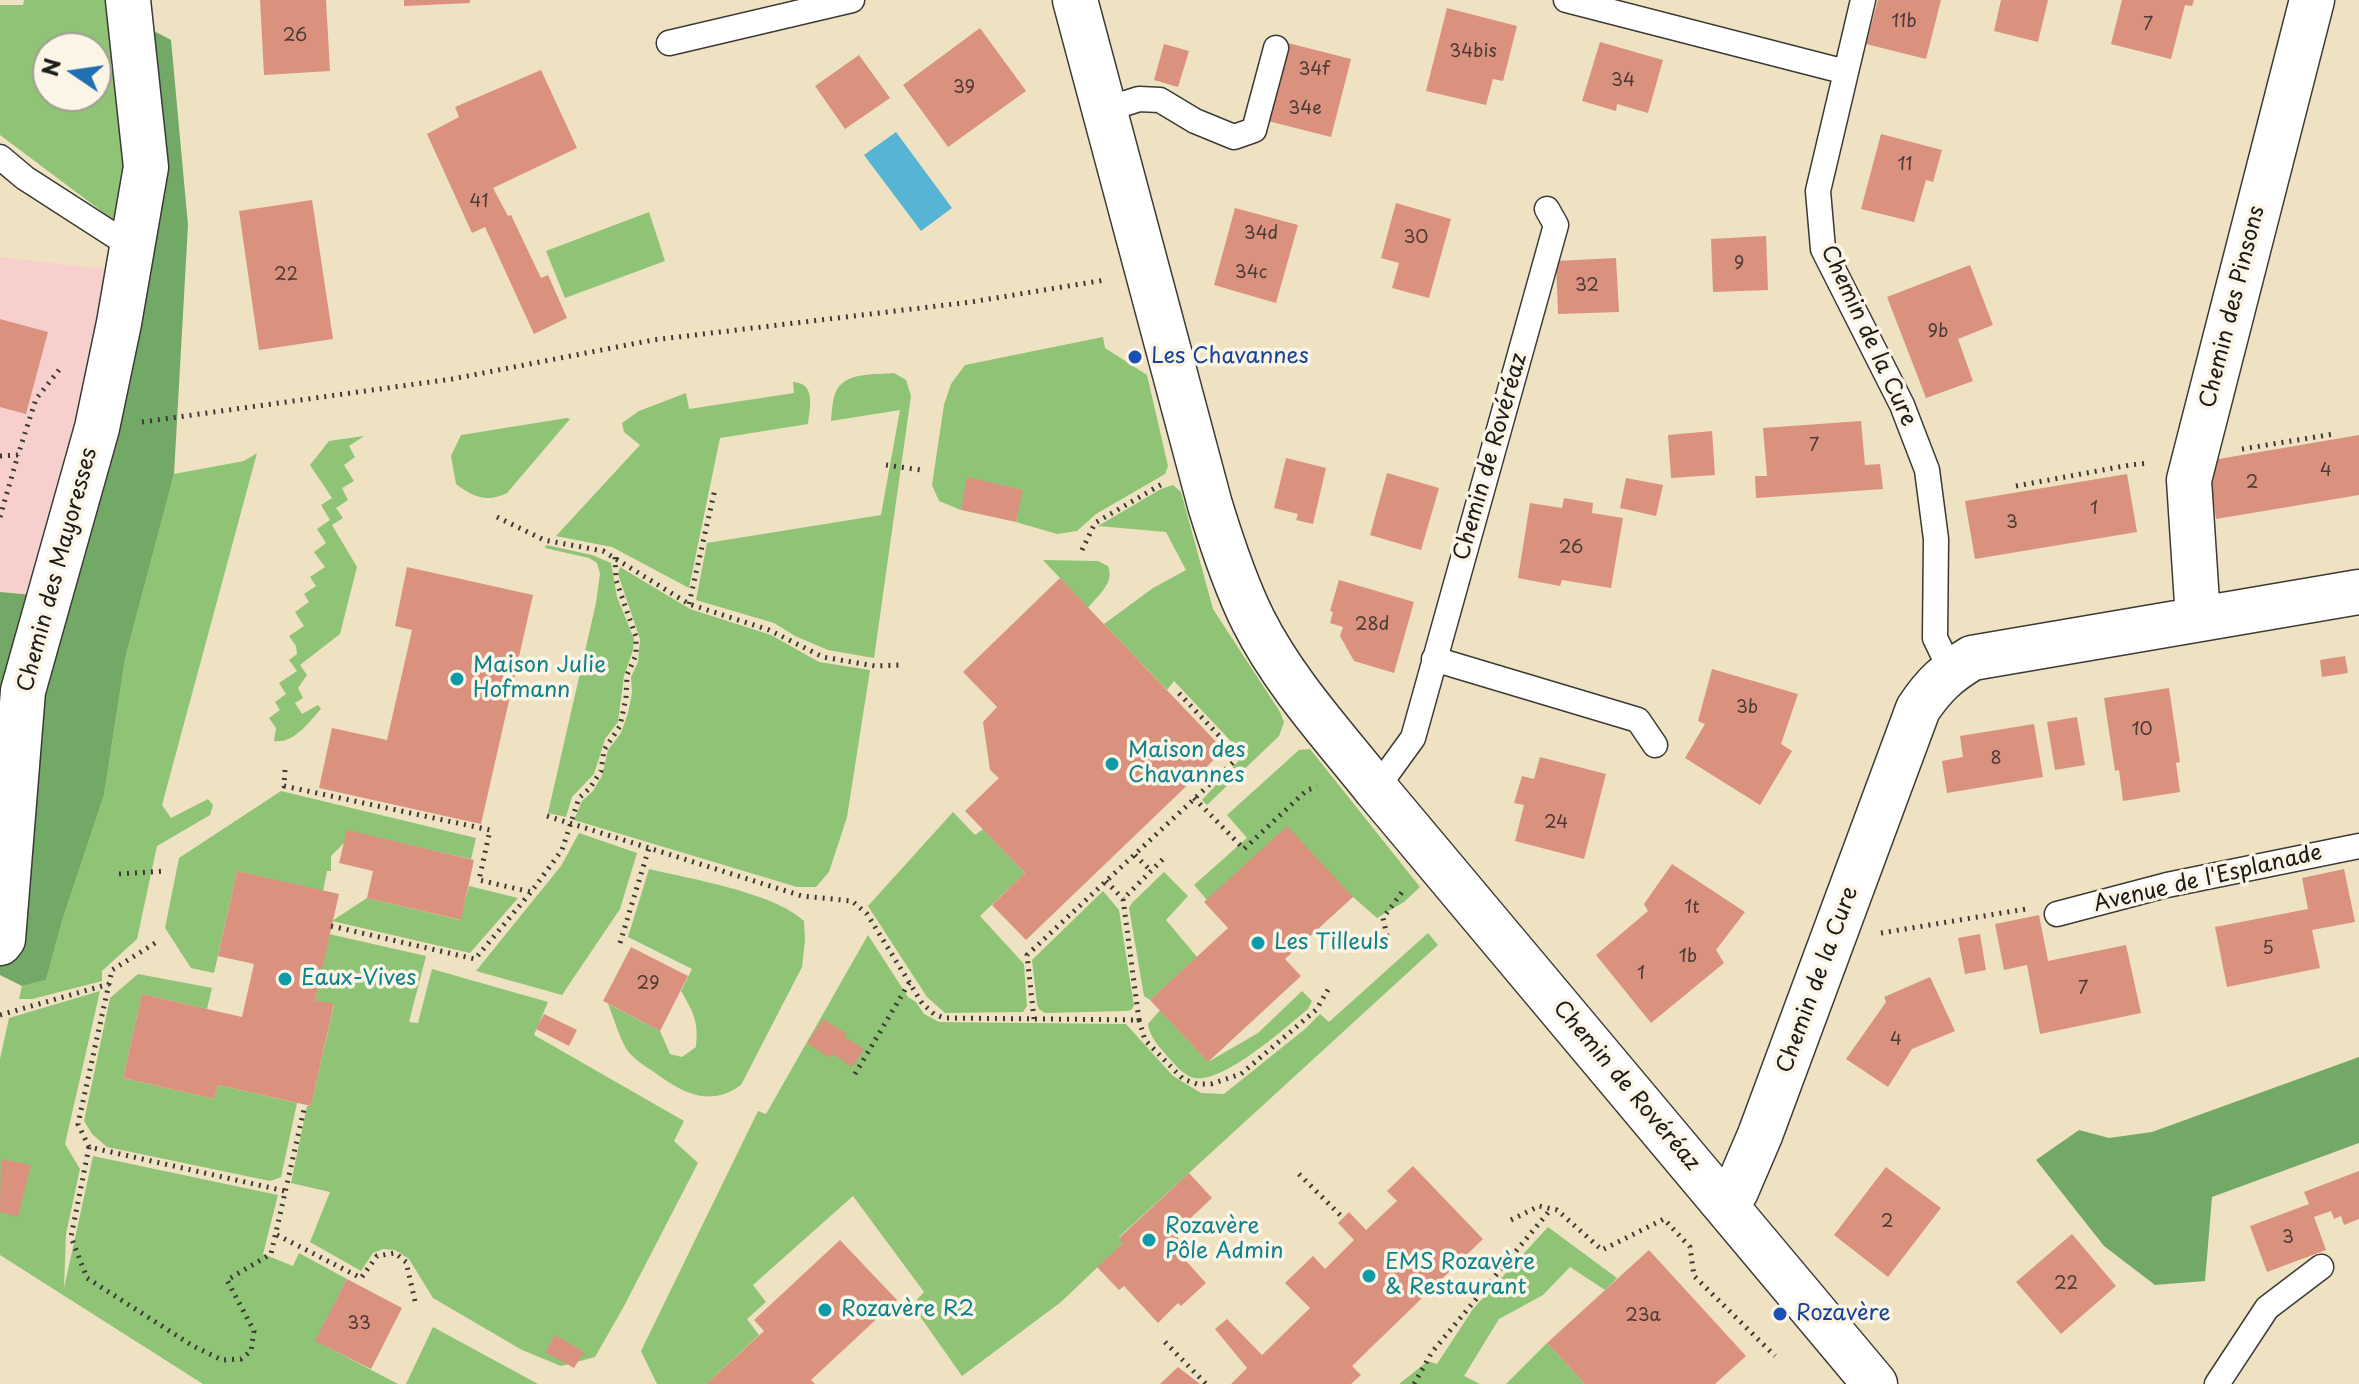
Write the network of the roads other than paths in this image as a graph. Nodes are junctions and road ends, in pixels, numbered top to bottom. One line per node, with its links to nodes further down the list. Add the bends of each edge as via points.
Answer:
1 (128, 0): 13 (street, Chemin des Mayoresses, via 146,167)
2 (852, 0): 7 (lane)
3 (1075, 0): 10 (street, Chemin de Rovéréaz)
4 (1566, 0): 9 (lane)
5 (1863, 0): 9 (lane, Chemin de la Cure)
6 (2312, 0): 15 (street, Chemin des Pinsons, via 2189,480)
7 (669, 43)
8 (1276, 48): 10 (lane, via 1254,130 1234,137 1160,100 1139,99)
9 (1846, 72): 17 (lane, Chemin de la Cure, via 1818,191 1823,249 1902,405 1927,470 1936,539 1935,638)
10 (1104, 110): 19 (street, Chemin de Rovéréaz, via 1228,560 1253,621)
11 (0, 157): 13 (lane)
12 (1547, 209): 16 (lane, Chemin de Rovéréaz, via 1556,225)
13 (132, 247): 22 (street, Chemin des Mayoresses, via 97,428 23,691)
14 (2359, 592): 15 (street, Chemin de la Cure)
15 (2198, 618): 17 (street, Chemin de la Cure, via 1972,658)
16 (1434, 659): 18 (lane, via 1638,720); 19 (lane, Chemin de Rovéréaz, via 1413,738)
17 (1951, 671): 23 (street, Chemin de la Cure, via 1918,709 1760,1135)
18 (1655, 745)
19 (1376, 789): 23 (street, Chemin de Rovéréaz)
20 (2359, 846): 21 (lane, Avenue de l'Esplanade, via 2167,885)
21 (2057, 914)
22 (0, 943)
23 (1727, 1206): 25 (street, Chemin de Rovéréaz)
24 (2321, 1267): 26 (lane, via 2267,1308)
25 (1875, 1384)
26 (2217, 1384)

